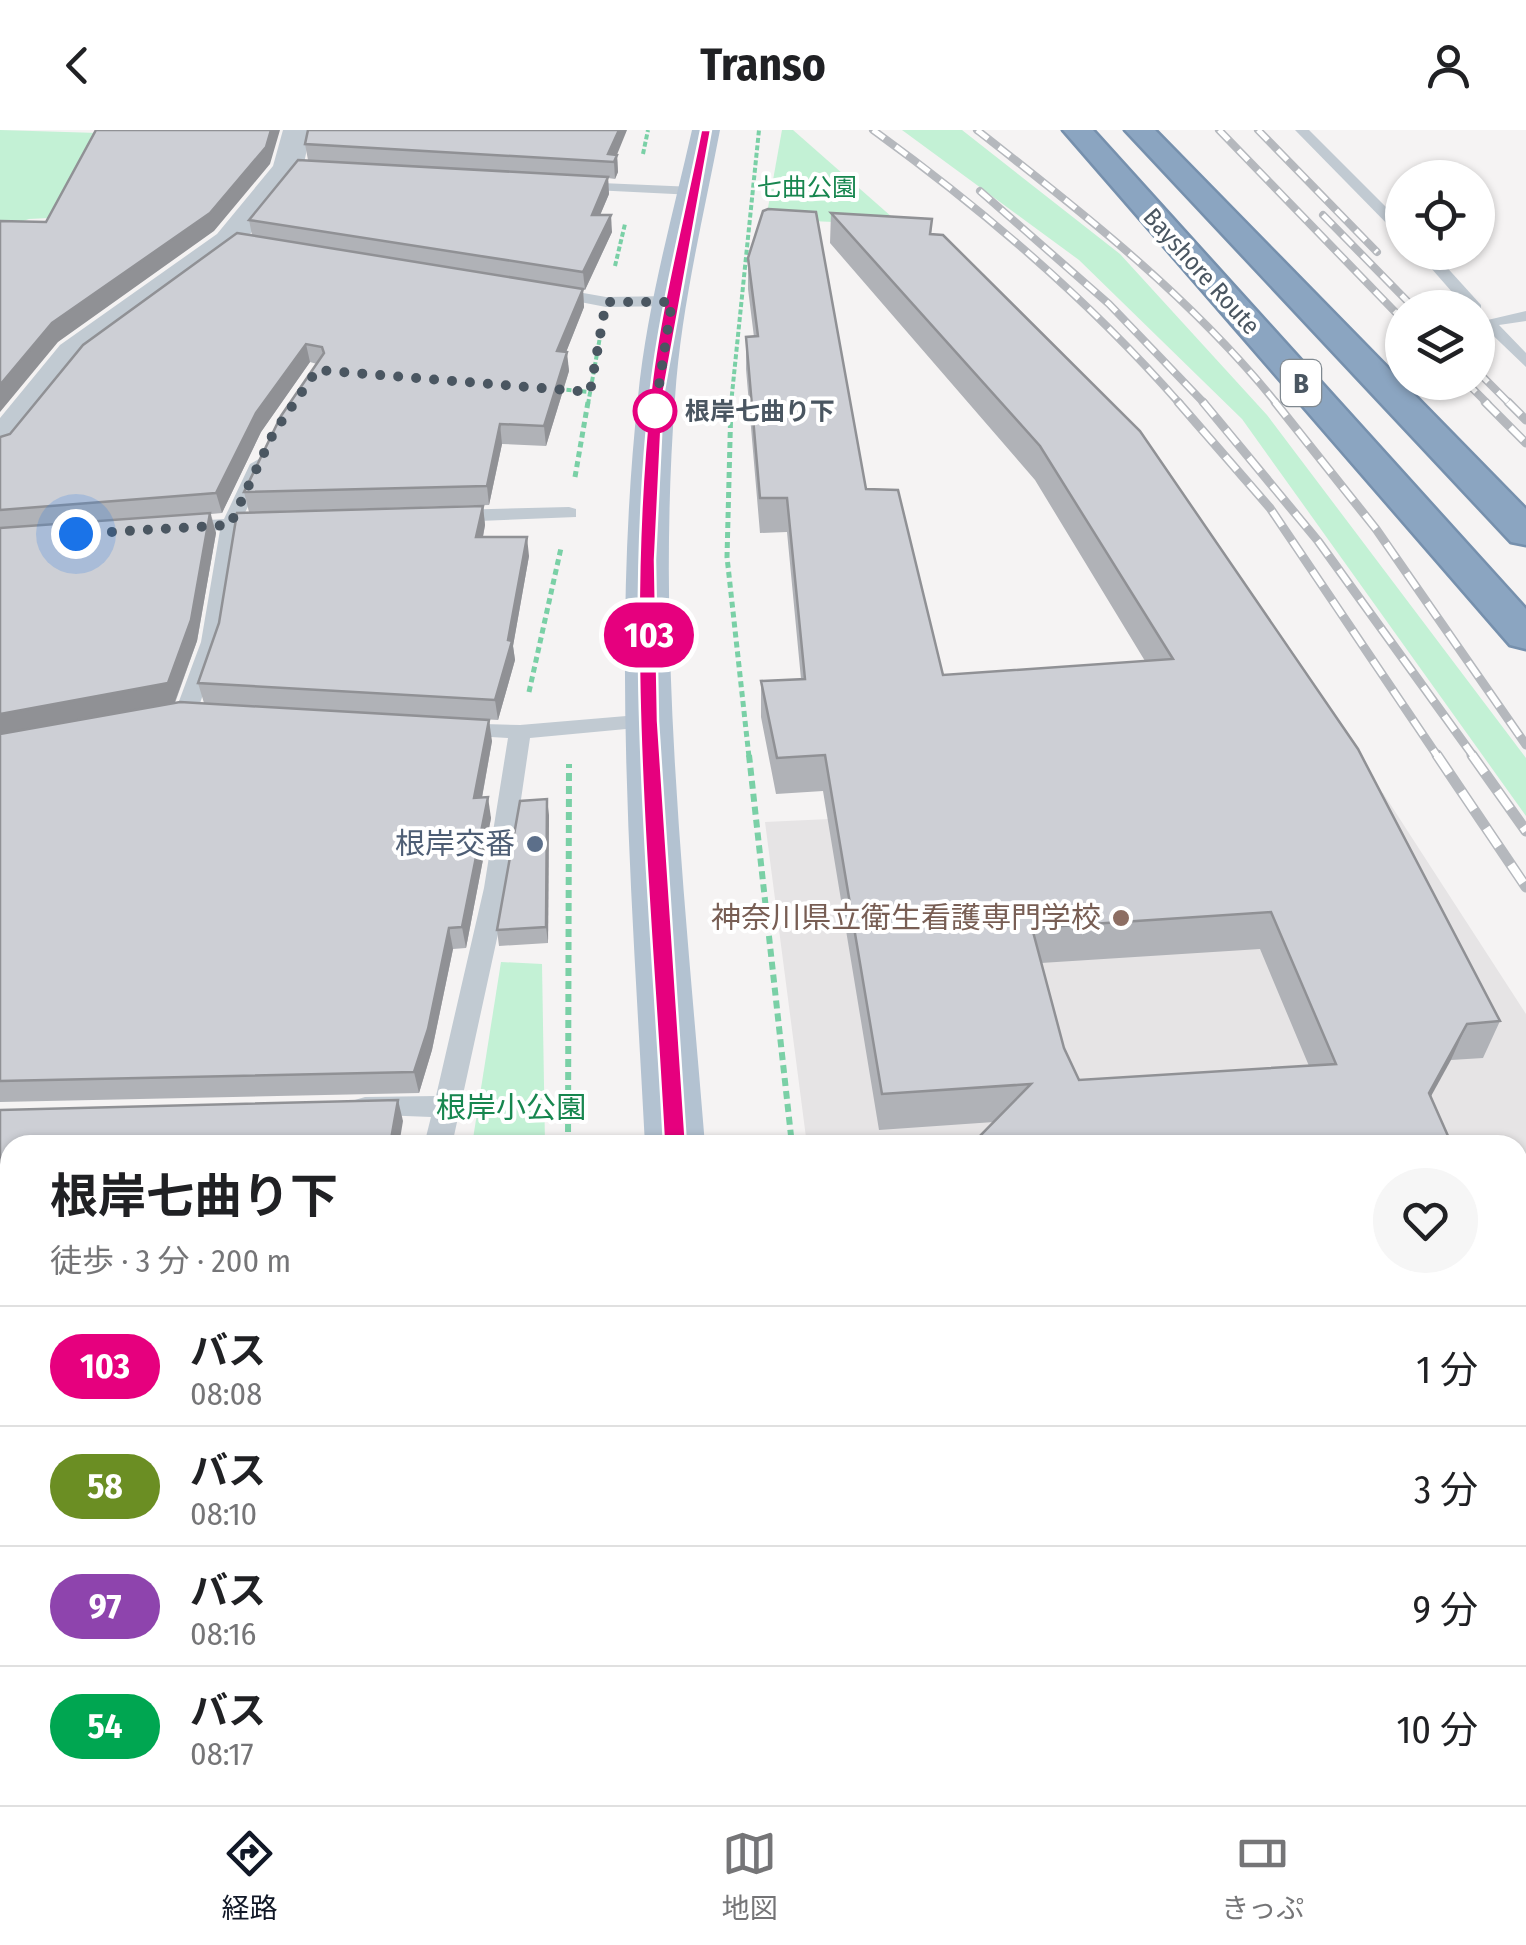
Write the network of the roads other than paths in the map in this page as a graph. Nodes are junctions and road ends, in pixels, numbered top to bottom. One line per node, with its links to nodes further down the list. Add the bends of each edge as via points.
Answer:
1 (298, 130): 18 (street, via 298,169 238,243 73,354)
2 (706, 130): 8 (main road)
3 (1077, 130): 26 (highway, Bayshore Route / B)
4 (1139, 130): 25 (highway, Bayshore Route / B)
5 (1315, 130): 6 (lane)
6 (1303, 131): 9 (lane)
7 (557, 184): 8 (lane)
8 (694, 190): 13 (main road)
9 (1385, 213)
10 (1441, 270): 12 (lane)
11 (531, 290): 13 (lane, via 606,302)
12 (1459, 290)
13 (672, 302): 28 (main road, via 656,396)
14 (1495, 314): 15 (lane)
15 (1526, 316)
16 (1495, 329): 17 (lane)
17 (1526, 362)
18 (0, 442)
19 (266, 449): 23 (lane)
20 (569, 513): 21 (lane)
21 (433, 516)
22 (296, 520): 23 (lane)
23 (230, 525): 24 (lane); 27 (lane, via 211,642)
24 (153, 530)
25 (1526, 534)
26 (1526, 636)
27 (186, 713)
28 (650, 721): 30 (lane); 34 (main road)
29 (442, 727): 30 (lane)
30 (520, 732): 31 (lane, via 496,888)
31 (447, 1106): 32 (lane); 33 (lane)
32 (330, 1108)
33 (440, 1135)
34 (674, 1135)

